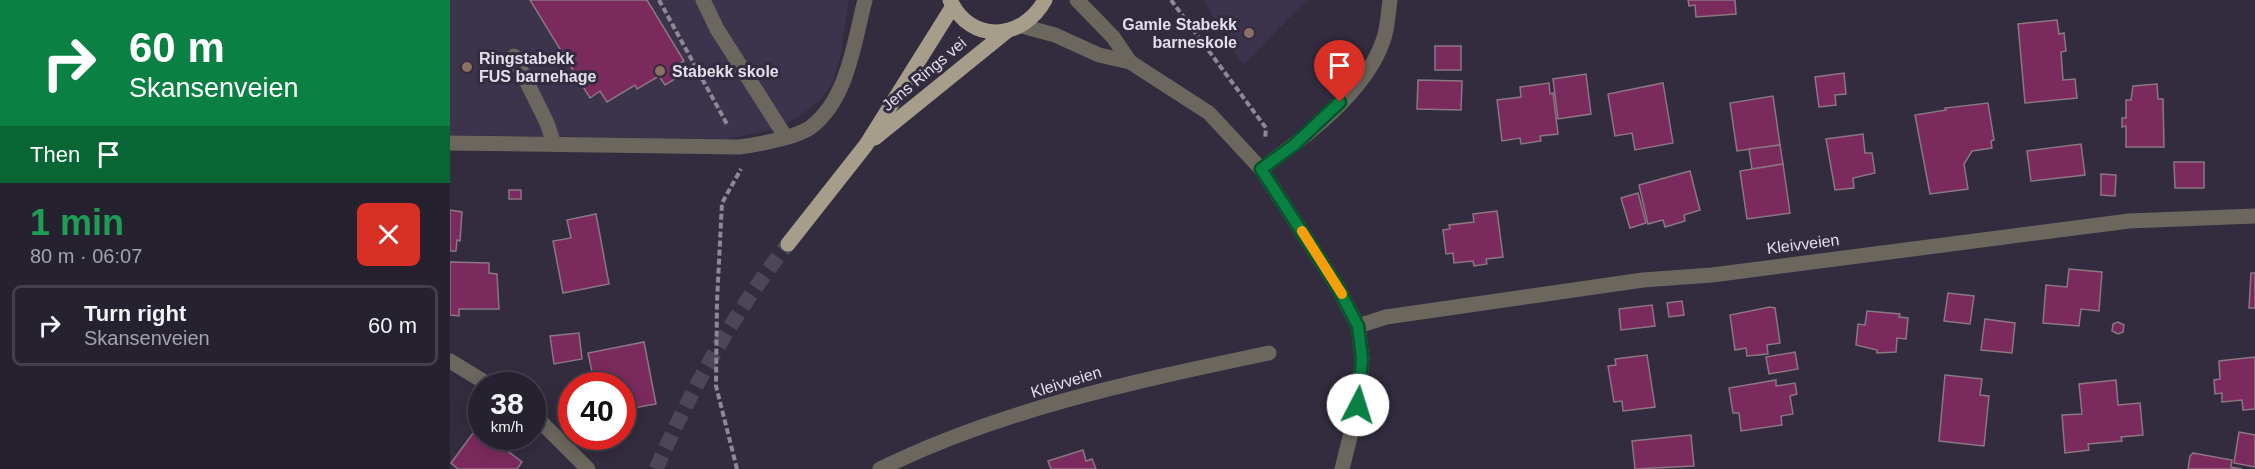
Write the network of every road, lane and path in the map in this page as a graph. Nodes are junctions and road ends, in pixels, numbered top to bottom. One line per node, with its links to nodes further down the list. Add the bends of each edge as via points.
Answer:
1 (659, 0): 17 (path)
2 (703, 0): 13 (street)
3 (865, 0): 13 (street, via 837,96 810,128)
4 (1045, 0): 9 (main road, via 1036,16)
5 (1077, 0): 12 (street, via 1113,37)
6 (1171, 0): 18 (path, via 1266,128)
7 (1390, 0): 18 (street, via 1384,40 1370,70 1294,145)
8 (952, 3): 10 (main road, via 963,20 976,28); 16 (main road, Jens Rings vei)
9 (1022, 26): 10 (main road); 12 (street, via 1055,35 1099,55)
10 (1006, 32): 16 (main road, Jens Rings vei)
11 (514, 56): 15 (street)
12 (1130, 62): 18 (street, via 1209,113)
13 (785, 136): 17 (street)
14 (450, 143): 15 (street)
15 (554, 144): 17 (street)
16 (866, 145): 20 (main road, Jens Rings vei)
17 (739, 147): 27 (path, via 741,171 722,202 718,232 716,386)
18 (1261, 169): 21 (street, via 1337,286)
19 (2255, 216): 21 (street, Kleivveien, via 2129,221 1633,282 1386,317)
20 (788, 244)
21 (1358, 326): 29 (street, via 1362,358 1358,405)
22 (1269, 352): 28 (street, Kleivveien, via 1113,387 994,422)
23 (450, 361): 24 (street)
24 (468, 372)
25 (546, 427): 26 (street)
26 (588, 469)
27 (737, 469)
28 (880, 469)
29 (1342, 469)

